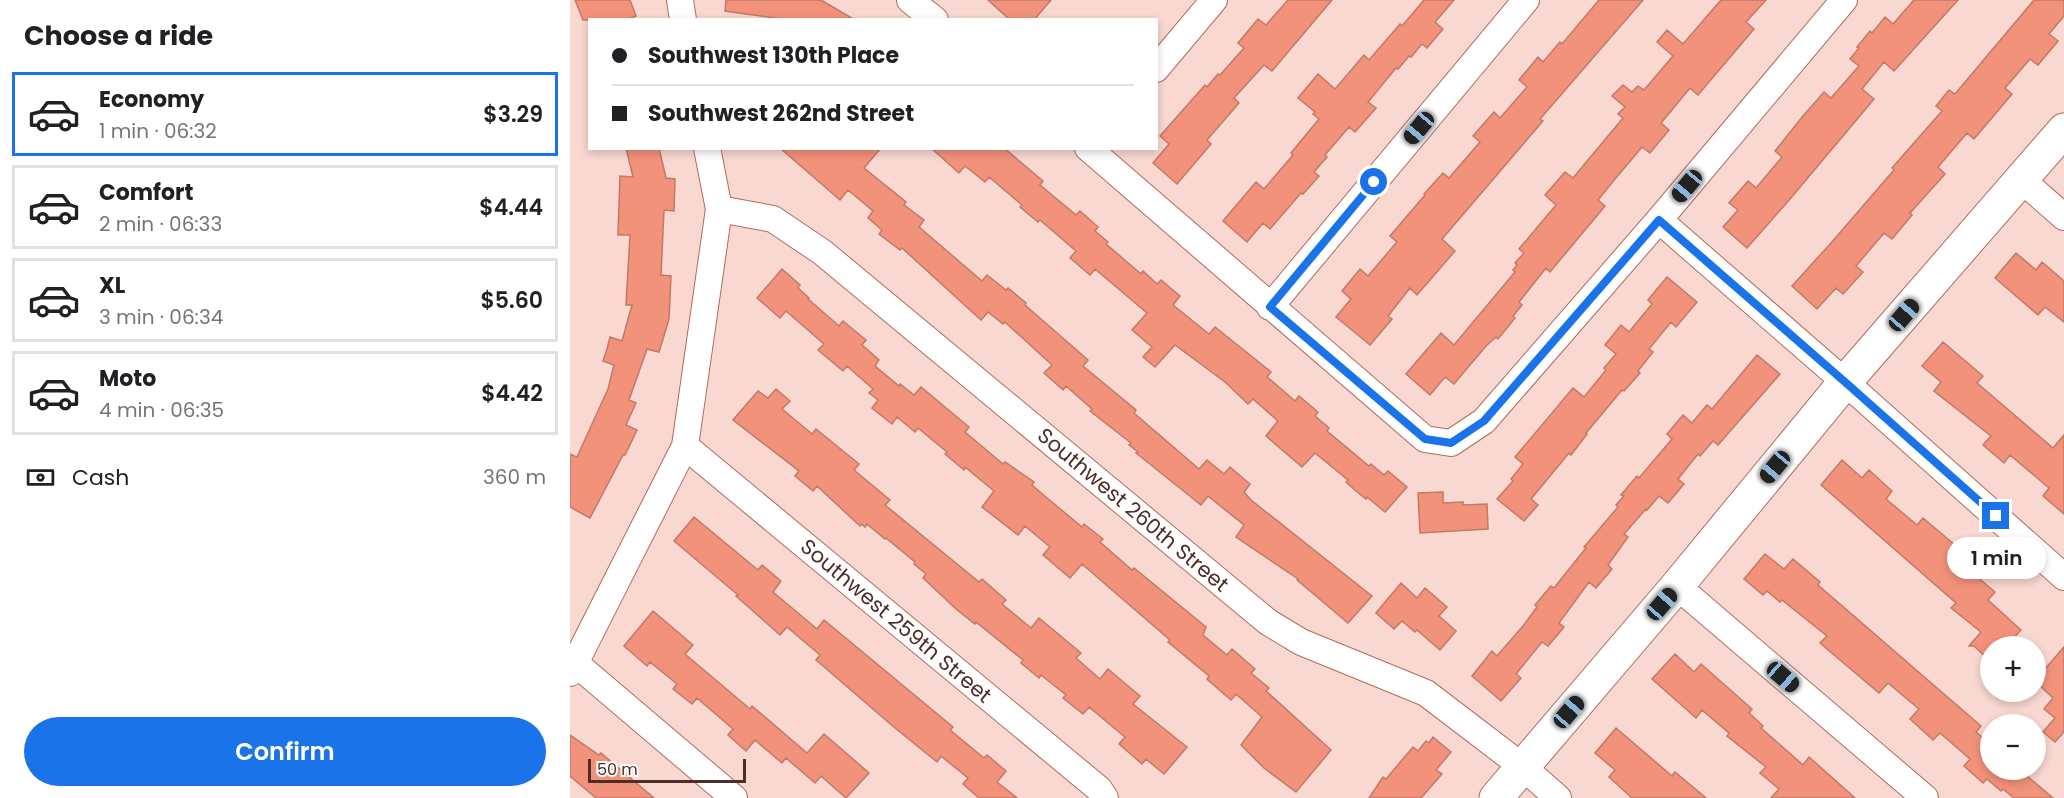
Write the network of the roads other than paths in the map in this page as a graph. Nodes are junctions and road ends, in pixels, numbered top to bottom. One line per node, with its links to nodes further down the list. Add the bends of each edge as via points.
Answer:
1 (680, 0): 6 (street)
2 (910, 0): 7 (street)
3 (1214, 0): 8 (street)
4 (1526, 0): 16 (street)
5 (1844, 0): 15 (street)
6 (683, 18)
7 (932, 18)
8 (1158, 67)
9 (2064, 130): 12 (street)
10 (707, 150): 13 (street)
11 (1091, 150): 16 (street)
12 (2022, 180): 14 (street); 17 (street)
13 (719, 209): 18 (street); 22 (street, Southwest 260th Street, via 773,219 822,252 1268,622 1301,642 1426,693)
14 (2064, 217)
15 (1659, 220): 16 (street, via 1484,421 1451,443 1425,439); 17 (street)
16 (1270, 307)
17 (1845, 382): 19 (street); 20 (street)
18 (685, 446): 21 (street); 24 (street, Southwest 259th Street, via 1099,789)
19 (2064, 577)
20 (1677, 586): 22 (street); 27 (street)
21 (572, 668): 23 (street)
22 (1523, 767): 25 (street); 26 (street, Southwest 260th Street)
23 (734, 798)
24 (1105, 798)
25 (1496, 798)
26 (1558, 798)
27 (1925, 798)

